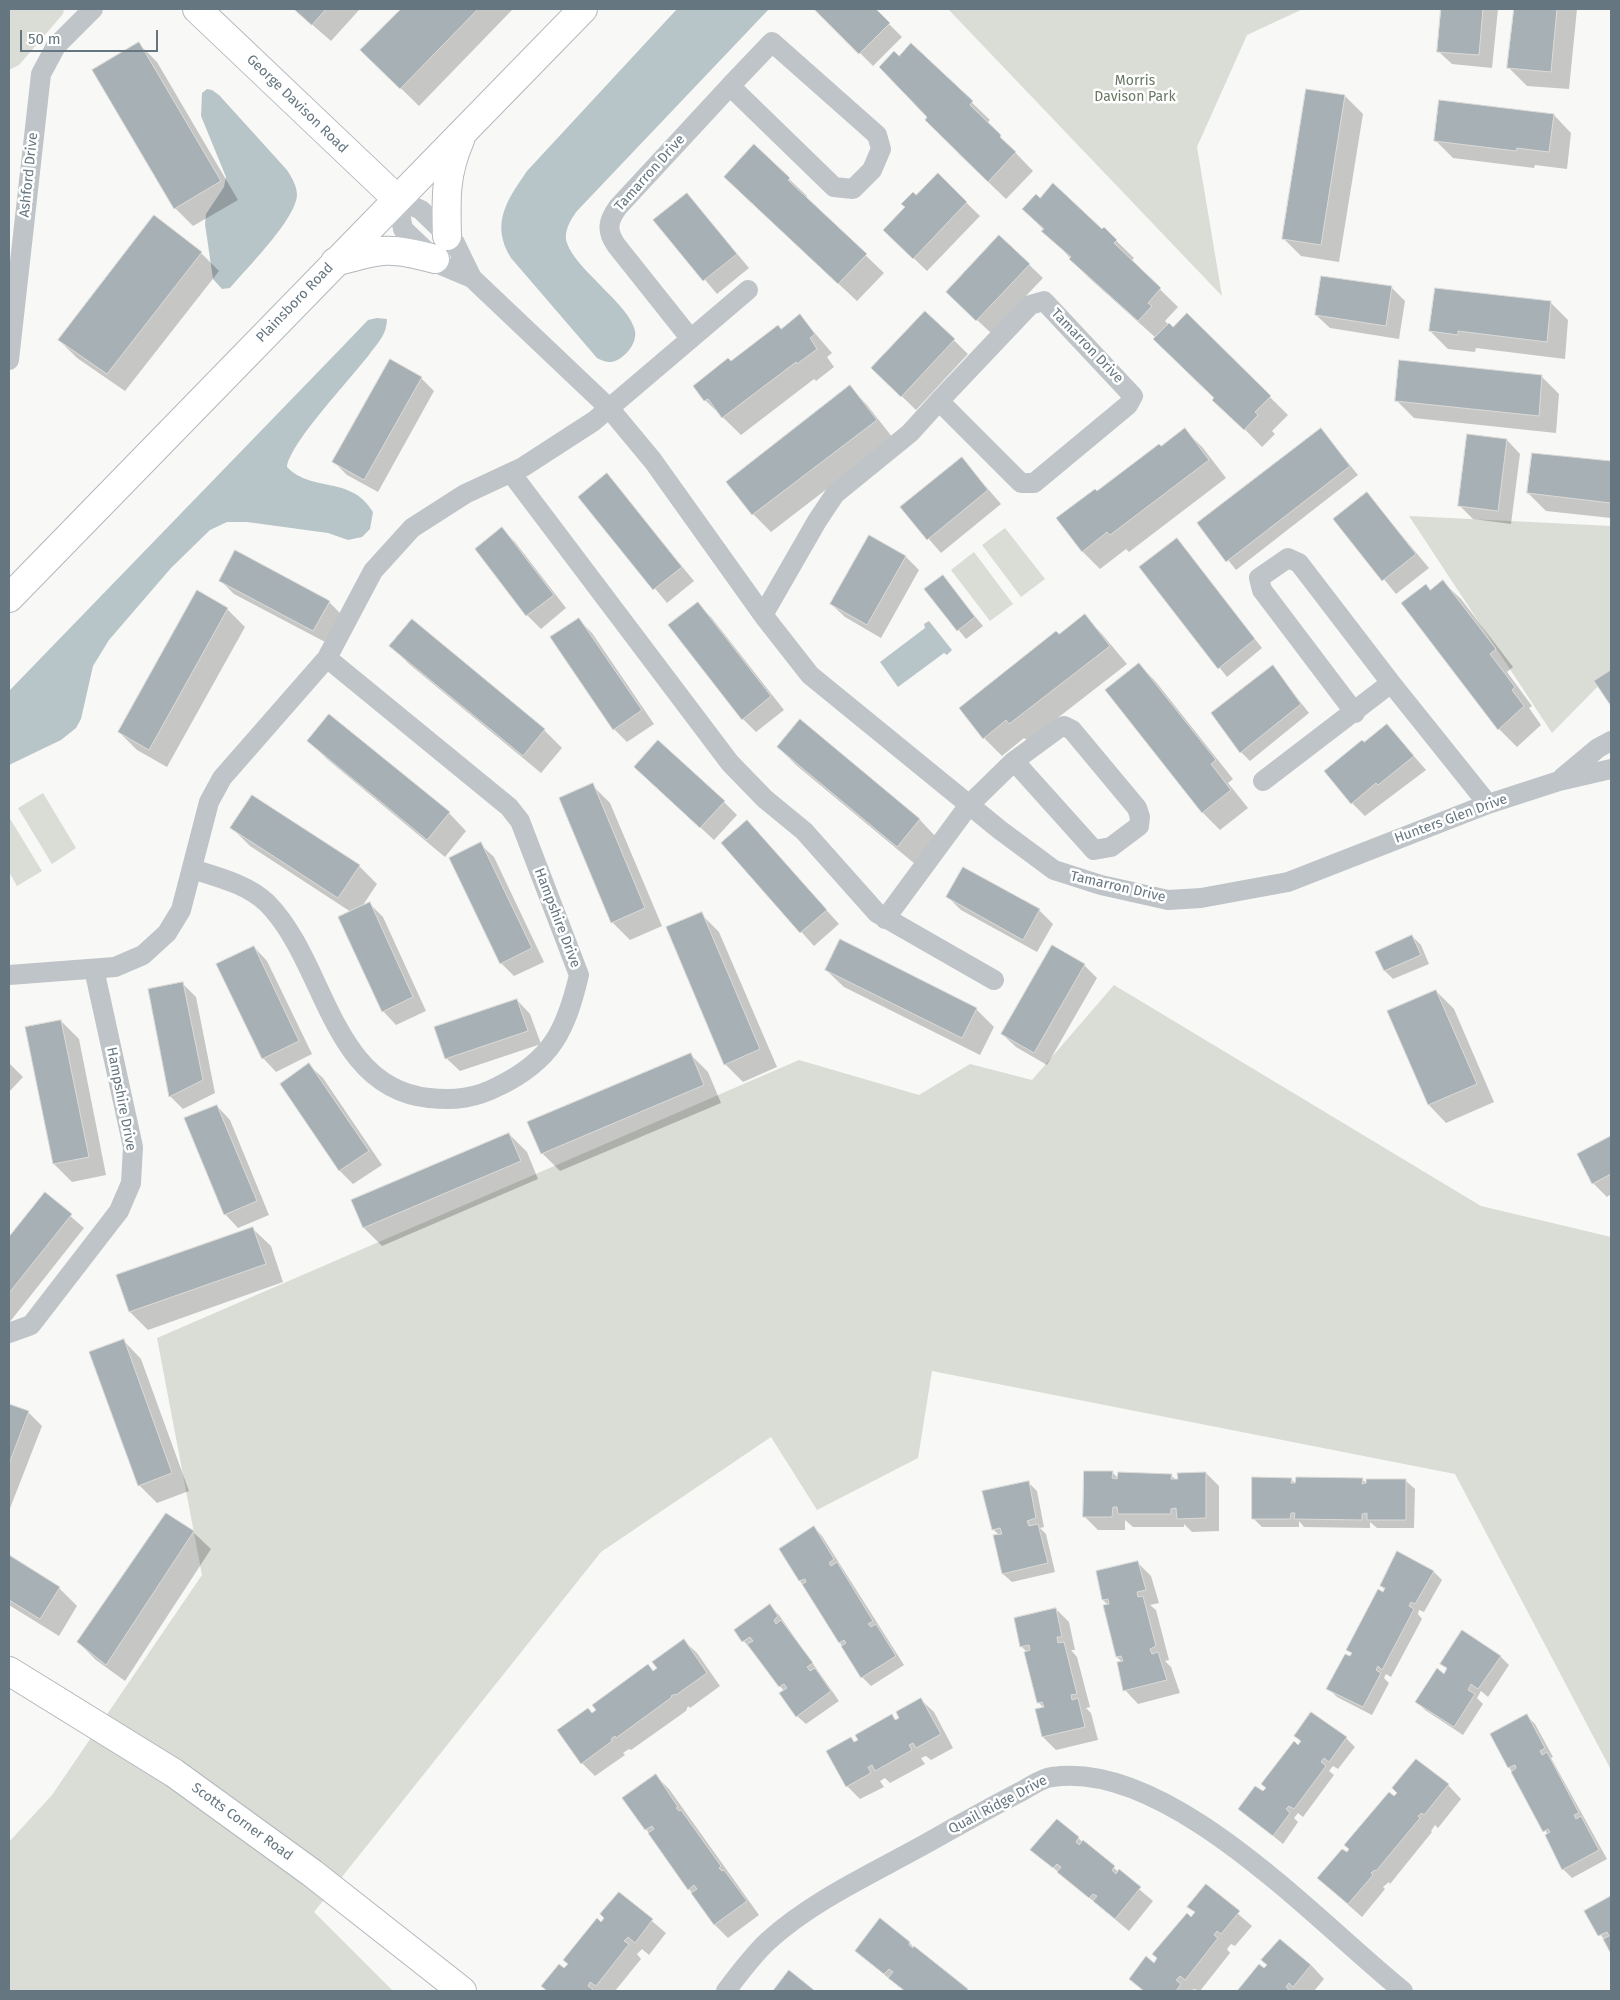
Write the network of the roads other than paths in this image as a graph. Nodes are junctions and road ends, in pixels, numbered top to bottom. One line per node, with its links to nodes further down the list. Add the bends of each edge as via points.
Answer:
1 (93, 9): 12 (street, Ashford Drive, via 56,46 41,74)
2 (197, 9): 6 (street, George Davison Road)
3 (583, 9): 5 (street, Plainsboro Road)
4 (730, 86): 4 (street, Tamarron Drive, via 772,42 877,135 881,149 872,170 853,189 834,187); 11 (street, Tamarron Drive, via 618,206 610,217 608,228 616,245)
5 (464, 131): 6 (street, Plainsboro Road); 7 (street, via 450,162)
6 (397, 199): 7 (street, Tamarron Drive, via 421,210); 7 (street, Tamarron Drive, via 403,229); 8 (street, Plainsboro Road)
7 (441, 248): 8 (street, via 379,249); 9 (street, Tamarron Drive, via 441,265); 9 (street, Tamarron Drive, via 455,243)
8 (334, 263): 16 (street, Plainsboro Road)
9 (472, 278): 14 (street, Tamarron Drive)
10 (748, 290): 11 (street)
11 (690, 338): 14 (street)
12 (9, 360)
13 (939, 401): 13 (street, Tamarron Drive, via 1030,305 1044,301 1133,396 1128,405 1029,484 1022,483); 17 (street, Tamarron Drive, via 910,433 835,494)
14 (609, 408): 15 (street, via 594,421); 17 (street, Tamarron Drive, via 653,461)
15 (511, 473): 18 (street, via 465,494 412,528 373,572); 30 (street, via 730,763 765,799 804,831)
16 (9, 598)
17 (764, 615): 27 (street, Tamarron Drive, via 810,675)
18 (328, 658): 29 (street, via 222,778 209,802); 29 (street, Hampshire Drive, via 508,807 520,821 579,975 562,1029 549,1049 524,1074 488,1092 453,1101 410,1096 375,1077 351,1051 287,925 266,902 237,884)
19 (1391, 683): 20 (street); 20 (street, via 1299,563 1288,558 1259,578 1262,590); 26 (street)
20 (1355, 713): 24 (street)
21 (1611, 741): 25 (street, Hunters Glen Drive)
22 (1014, 761): 22 (street, via 1059,728 1064,726 1072,730 1137,808 1139,826 1111,847 1094,850); 27 (street)
23 (1611, 769): 25 (street, Hunters Glen Drive)
24 (1263, 781)
25 (1559, 781): 26 (street, Hunters Glen Drive)
26 (1488, 804): 28 (street, Hunters Glen Drive)
27 (969, 805): 28 (street, Tamarron Drive, via 1054,870 1101,885 1168,900 1201,898 1288,882); 30 (street)
28 (1344, 859)
29 (192, 869): 31 (street, via 181,910 167,933 143,955 115,966)
30 (885, 919): 33 (street)
31 (94, 969): 32 (street); 34 (street, Hampshire Drive, via 133,1147 132,1183 119,1211 31,1325)
32 (9, 976)
33 (994, 980)
34 (9, 1333)
35 (9, 1671): 36 (street, Scotts Corner Road, via 174,1773 312,1873)
36 (462, 1991)
37 (726, 1991): 38 (street, Quail Ridge Drive, via 768,1942 807,1912 860,1879 1050,1777 1092,1776 1126,1785 1166,1804 1220,1837)
38 (1403, 1991)

